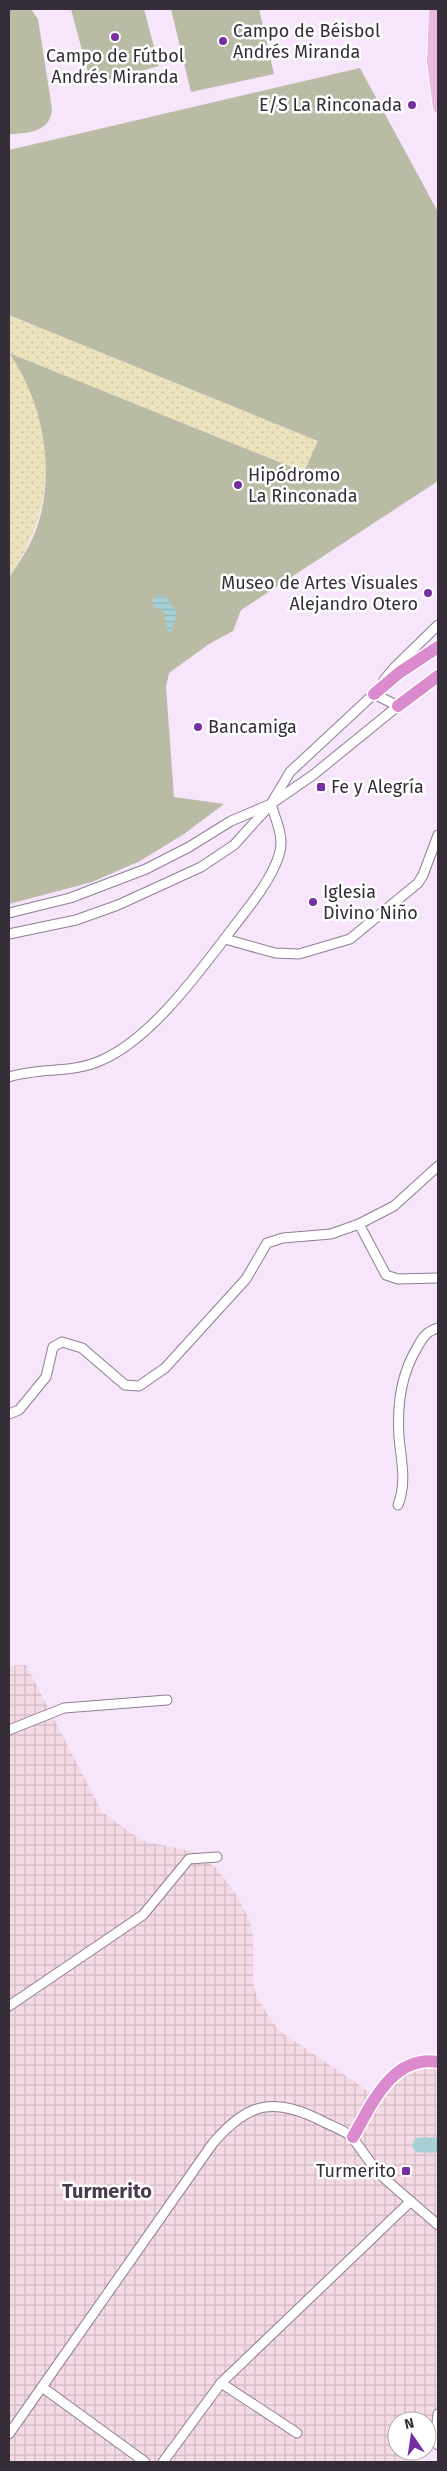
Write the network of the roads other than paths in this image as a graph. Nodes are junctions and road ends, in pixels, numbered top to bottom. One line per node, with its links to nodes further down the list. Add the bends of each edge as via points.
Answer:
1 (424, 9): 3 (main road)
2 (434, 9): 3 (main road)
3 (433, 27): 4 (main road, via 432,62)
4 (438, 108)
5 (438, 625): 8 (street, via 394,668)
6 (438, 647): 8 (highway)
7 (438, 676): 9 (highway)
8 (374, 694): 9 (street); 10 (street, via 290,772)
9 (398, 706): 10 (street, via 320,770)
10 (271, 804): 12 (street, via 231,821 146,869 70,898); 13 (street, via 234,846 159,888 76,920); 14 (street, via 282,840 279,856 258,895)
11 (438, 835): 14 (street, via 418,883 350,939 299,954 275,952)
12 (9, 913)
13 (9, 934)
14 (225, 939): 15 (street, via 182,992 122,1049 86,1066)
15 (9, 1077)
16 (438, 1166): 17 (street, via 394,1206)
17 (359, 1224): 18 (street, via 386,1274 398,1280); 20 (street, via 331,1234 283,1238 267,1243 246,1279 165,1368 139,1386 125,1385 82,1348 62,1342 53,1347 46,1377 18,1410)
18 (438, 1278)
19 (438, 1328): 21 (street, via 425,1334 410,1358 401,1389 398,1418 404,1468)
20 (9, 1414)
21 (398, 1505)
22 (167, 1700): 23 (street, via 64,1708)
23 (9, 1730)
24 (217, 1857): 25 (street, via 188,1859 143,1915)
25 (9, 2006)
26 (438, 2062): 27 (highway, via 415,2062 400,2070 379,2092)
27 (352, 2137): 28 (street, via 381,2174); 31 (street, via 310,2115 273,2106 252,2110 231,2122)
28 (411, 2201): 29 (street); 30 (street)
29 (438, 2225)
30 (221, 2383): 33 (street); 37 (street)
31 (42, 2387): 34 (street); 36 (street)
32 (438, 2414): 35 (street, via 435,2440)
33 (297, 2433)
34 (9, 2434)
35 (438, 2445)
36 (145, 2462)
37 (163, 2462)

